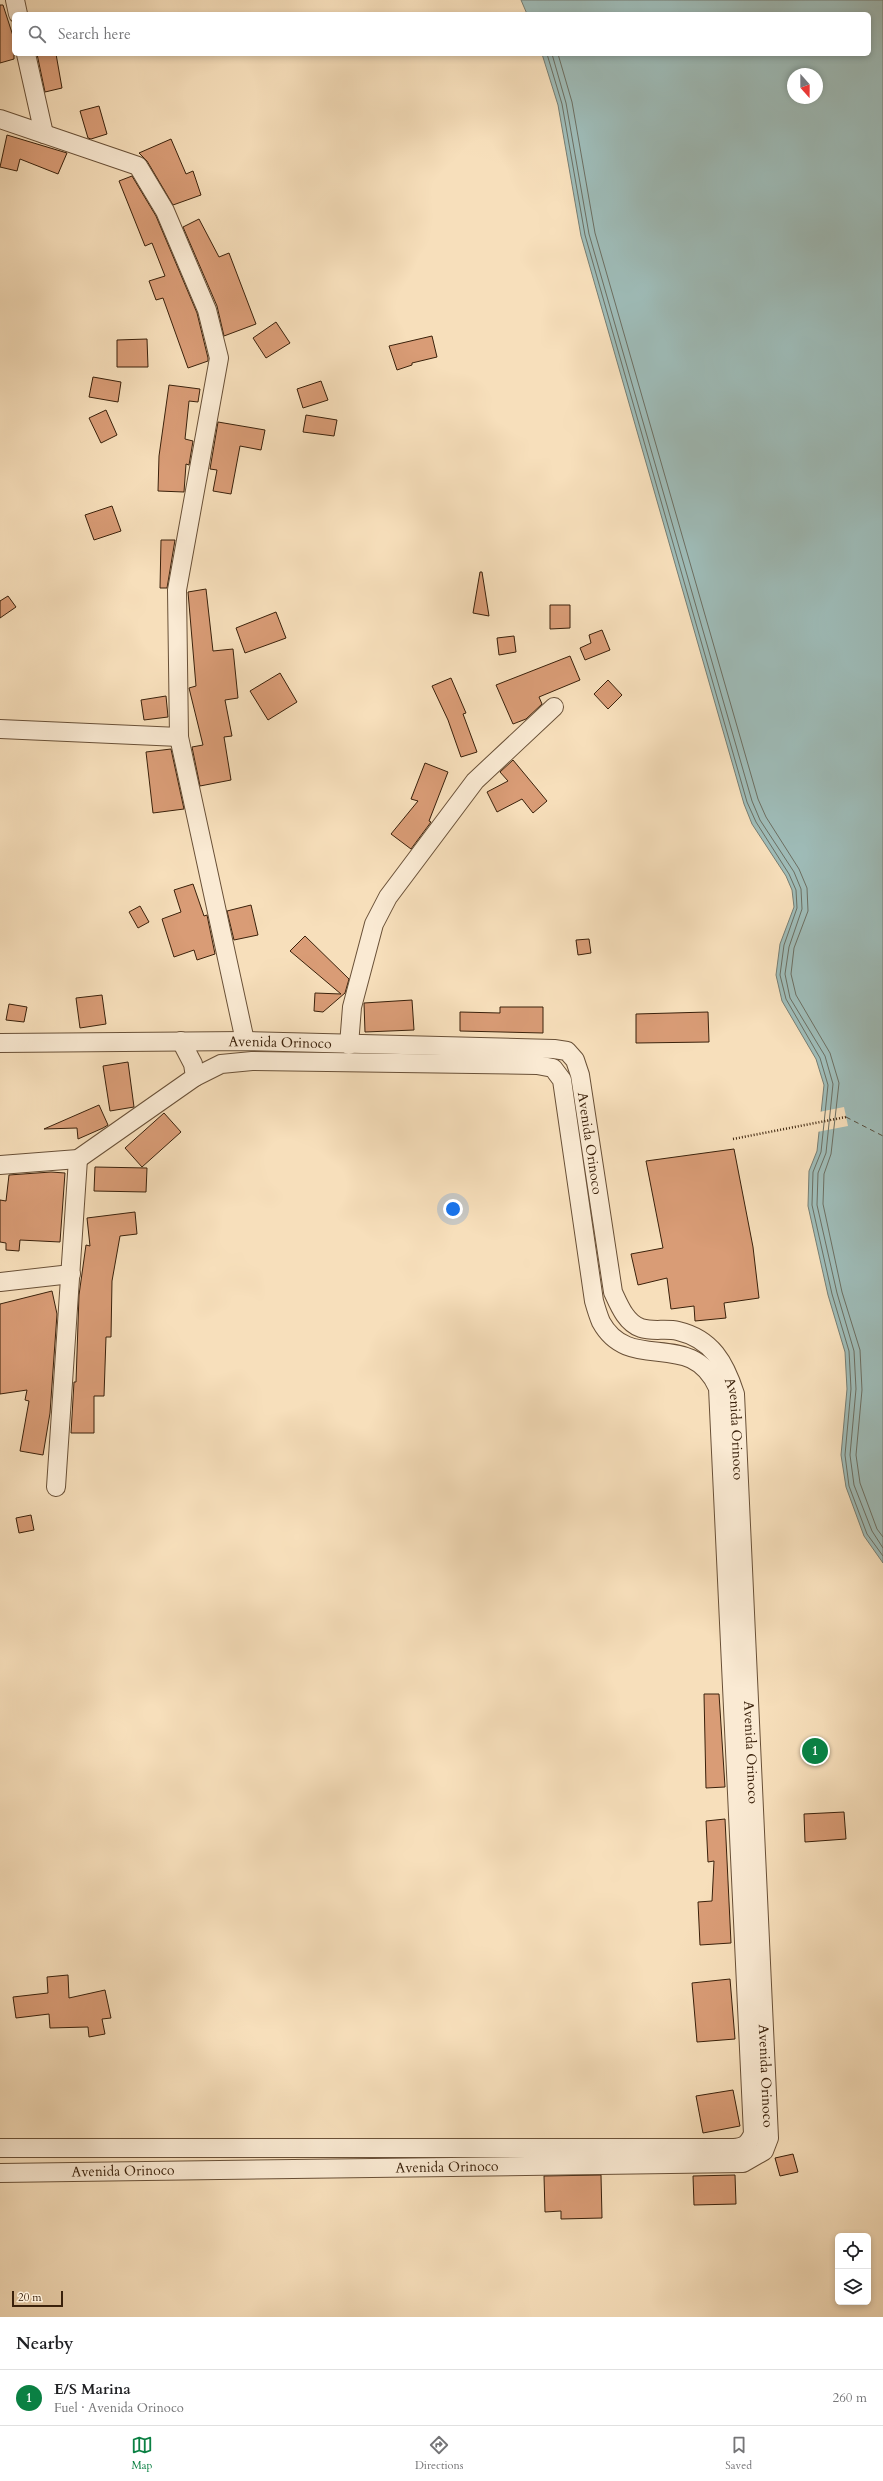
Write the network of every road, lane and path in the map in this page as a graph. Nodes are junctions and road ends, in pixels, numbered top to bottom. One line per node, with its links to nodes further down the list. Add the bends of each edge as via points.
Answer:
1 (4, 0): 3 (street)
2 (15, 0): 4 (street)
3 (0, 2)
4 (18, 12)
5 (26, 56): 7 (street)
6 (0, 119): 7 (street)
7 (44, 134): 10 (street, via 138,166 171,225 207,310 219,358 177,590)
8 (554, 707): 14 (street, via 475,781 388,897 374,924 352,1007)
9 (0, 729): 10 (street)
10 (179, 737): 12 (street)
11 (181, 1041): 12 (street, Avenida Orinoco); 13 (street, Avenida Orinoco); 15 (street, via 193,1064)
12 (245, 1041): 14 (street, Avenida Orinoco)
13 (0, 1043)
14 (349, 1045): 24 (street, Avenida Orinoco, via 567,1051 575,1060 580,1075 613,1292 624,1315 640,1328 677,1330 694,1337 712,1348 727,1368 735,1394 769,2138 764,2151 743,2163)
15 (195, 1077): 18 (street, Avenida Orinoco); 23 (street, Avenida Orinoco, via 221,1064 252,1061 537,1065 553,1068 562,1080 594,1301 602,1322 626,1346 645,1352 673,1352 701,1363 712,1374 718,1388 753,2134 744,2147 734,2148)
16 (846, 1117): 17 (path)
17 (733, 1139)
18 (78, 1159): 19 (street); 20 (street)
19 (0, 1165)
20 (71, 1274): 21 (street); 22 (street)
21 (0, 1282)
22 (56, 1487)
23 (0, 2148)
24 (0, 2173)

